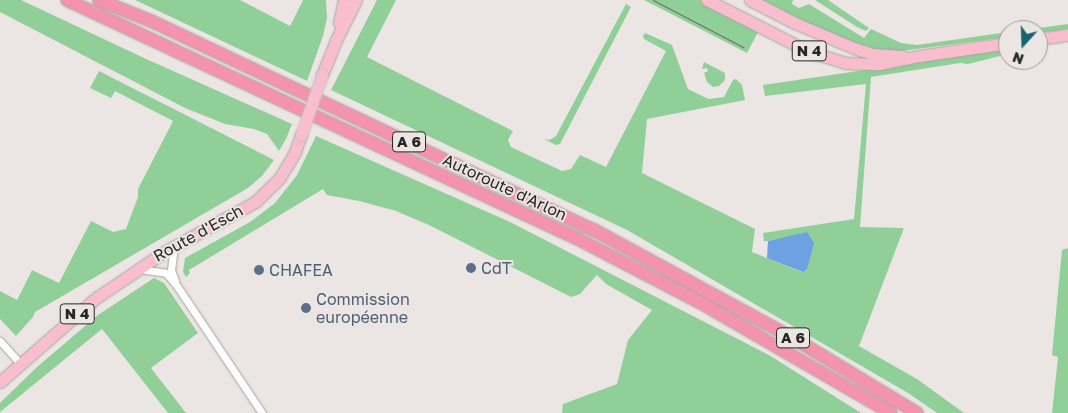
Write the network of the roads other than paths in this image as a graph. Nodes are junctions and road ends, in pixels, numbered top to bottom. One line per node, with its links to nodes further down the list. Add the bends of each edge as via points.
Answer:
1 (67, 0): 21 (highway, Autoroute d'Arlon / A 6, via 586,243 721,313)
2 (99, 0): 8 (highway, Autoroute d'Arlon / A 6)
3 (114, 0): 8 (highway)
4 (344, 0): 11 (main road, Route d'Esch / N 4)
5 (356, 0): 11 (main road, Route d'Esch / N 4)
6 (707, 0): 13 (main road, N 4, via 810,52 845,63 878,64)
7 (750, 0): 13 (main road, N 4, via 854,48 873,54)
8 (151, 21): 22 (highway, Autoroute d'Arlon / A 6, via 594,230 793,338)
9 (1068, 35): 10 (main road)
10 (1048, 38)
11 (336, 40): 14 (main road, Route d'Esch / N 4, bridge, via 301,136 287,166 269,190 254,202)
12 (998, 45): 13 (main road, N 4)
13 (919, 56)
14 (174, 246): 15 (main road, Route d'Esch / N 4); 16 (street, via 171,270)
15 (137, 269): 16 (street, via 166,273); 18 (main road, Route d'Esch / N 4, via 96,298)
16 (177, 286): 20 (street)
17 (0, 341): 18 (street)
18 (20, 363): 19 (main road, Route d'Esch / N 4)
19 (0, 382)
20 (262, 413)
21 (891, 413)
22 (917, 413)

